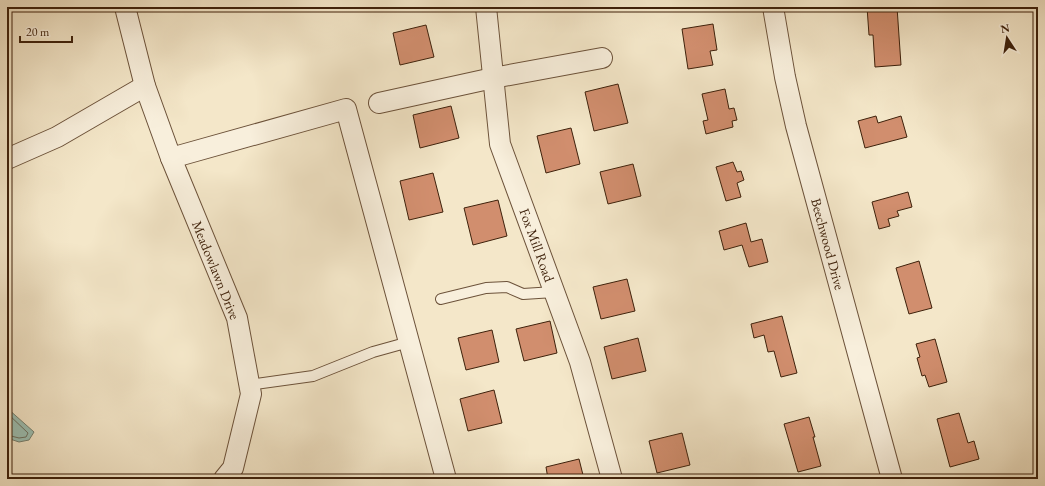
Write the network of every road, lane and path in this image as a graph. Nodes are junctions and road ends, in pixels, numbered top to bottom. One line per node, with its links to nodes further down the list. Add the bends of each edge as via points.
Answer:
1 (124, 7): 6 (street, Meadowlawn Drive)
2 (486, 7): 5 (street, Fox Mill Road)
3 (773, 7): 17 (street, Beechwood Drive, via 796,126)
4 (602, 58): 5 (street)
5 (493, 78): 7 (street); 10 (street, Fox Mill Road, via 500,144)
6 (145, 86): 8 (street, Meadowlawn Drive); 9 (street, via 57,137)
7 (379, 103)
8 (171, 158): 12 (street, via 346,109); 13 (street, Meadowlawn Drive, via 237,318)
9 (7, 160)
10 (554, 292): 11 (lane, via 523,294 507,287 486,288); 16 (street, Fox Mill Road, via 580,362)
11 (441, 299)
12 (409, 342): 13 (lane, via 373,352 313,376); 15 (street)
13 (249, 385): 14 (street, Meadowlawn Drive, via 251,394 233,468)
14 (224, 479)
15 (446, 479)
16 (612, 479)
17 (892, 479)

